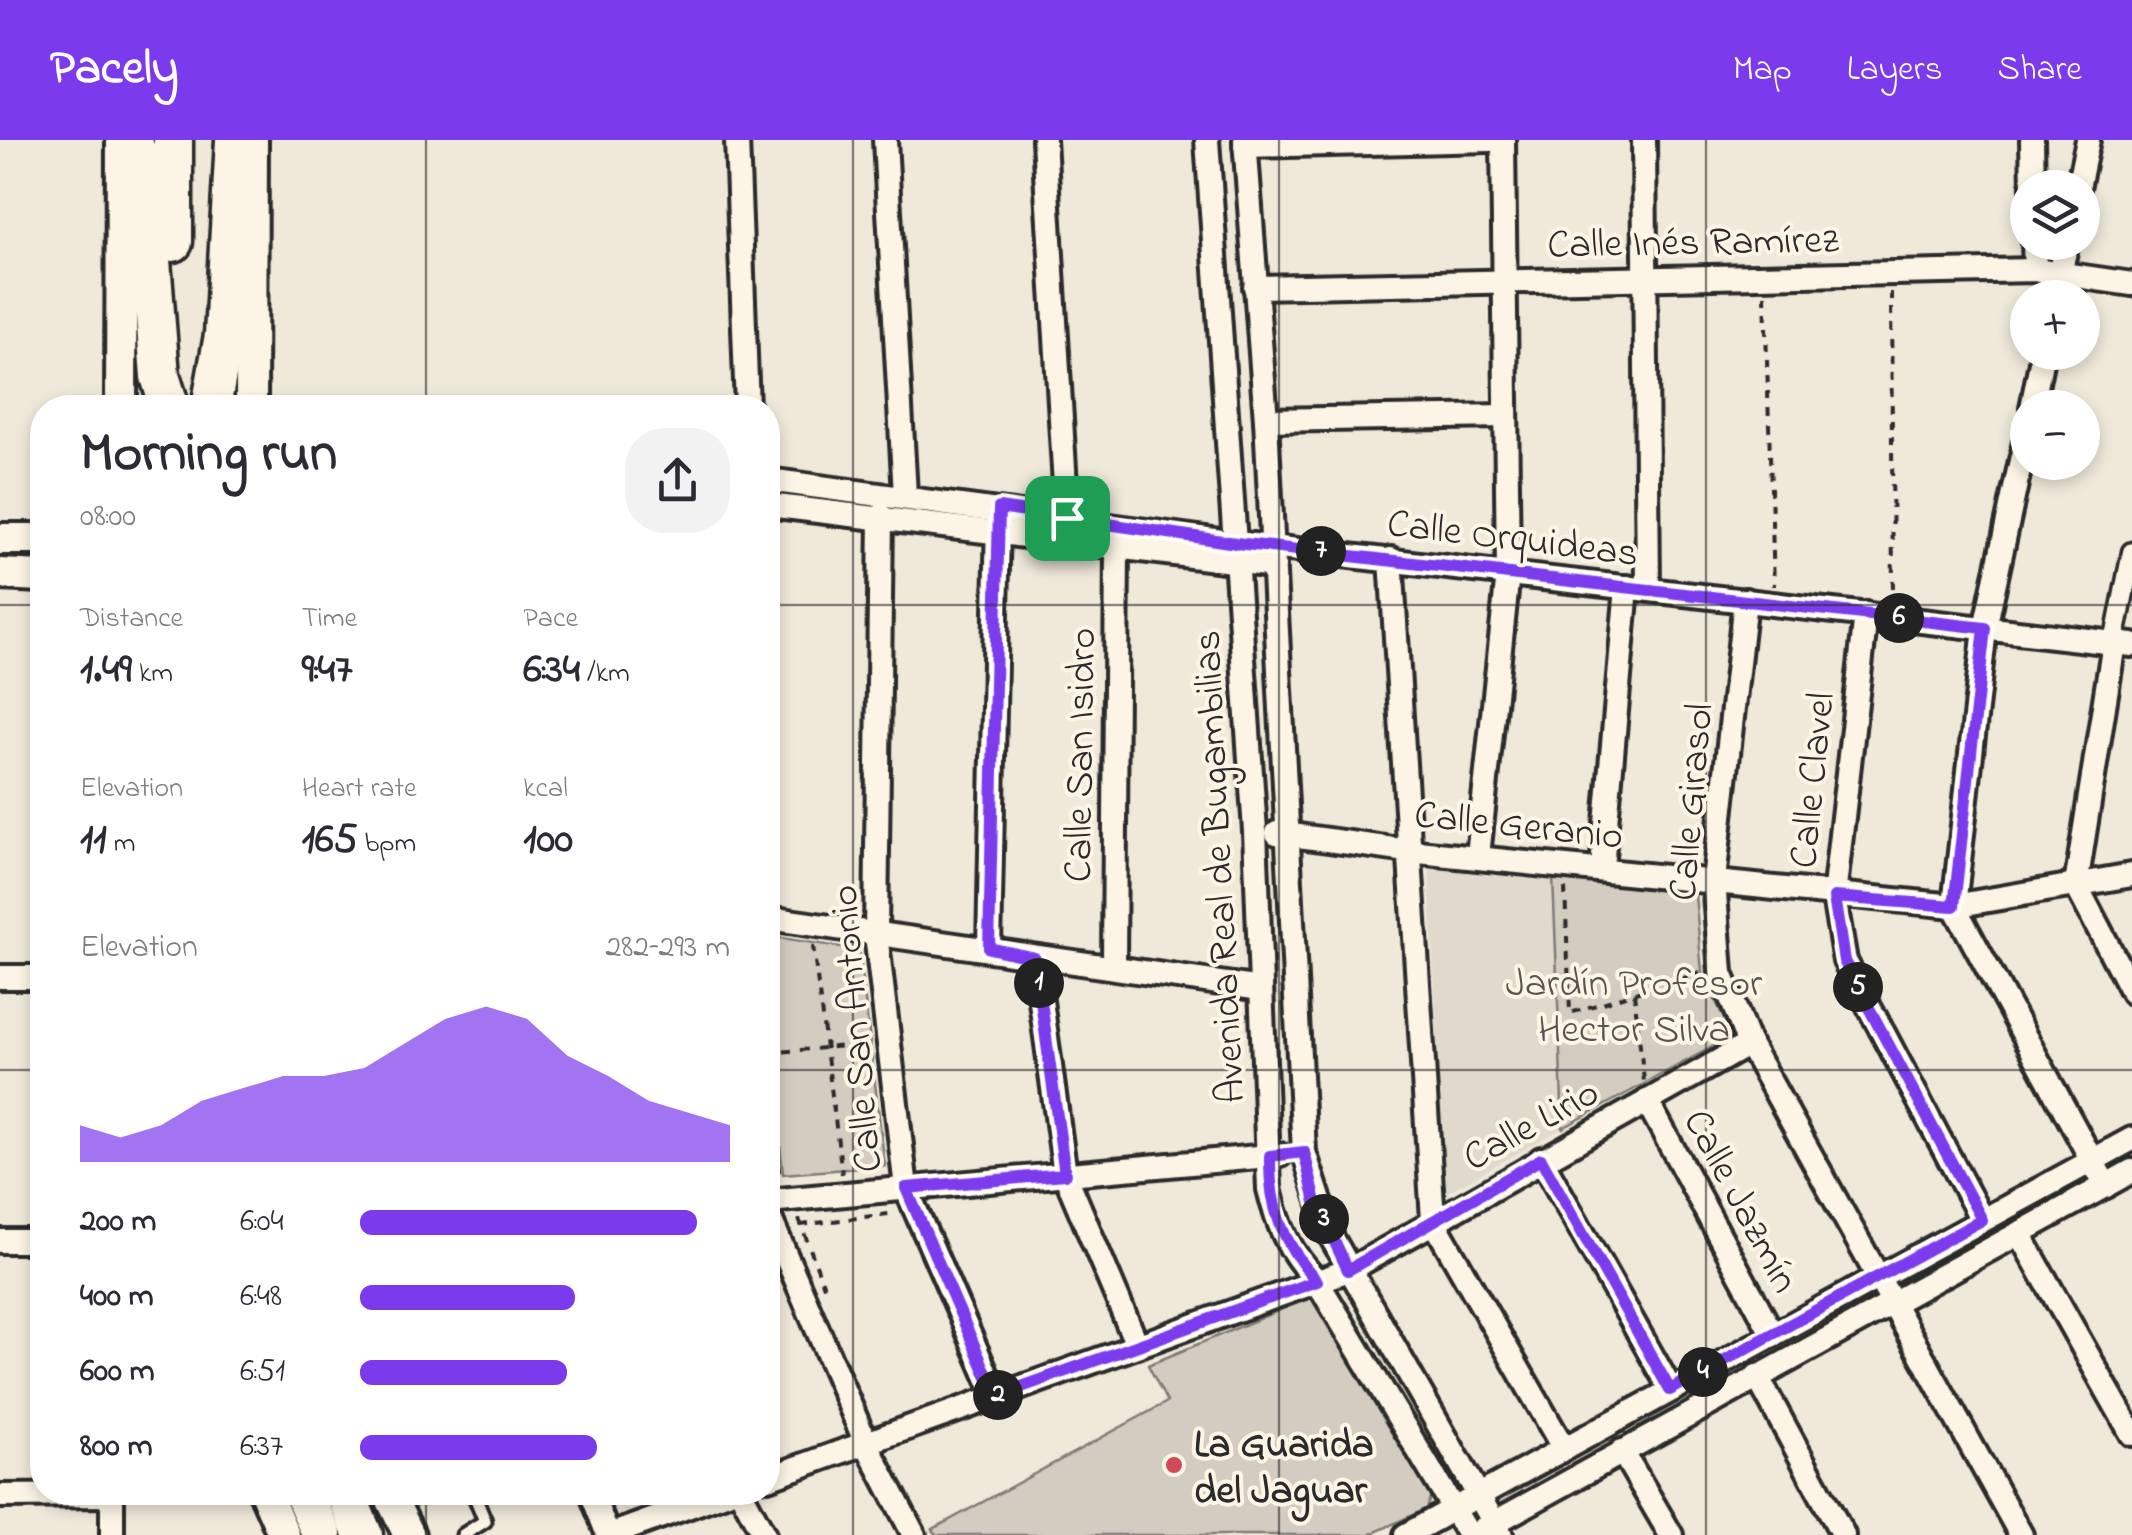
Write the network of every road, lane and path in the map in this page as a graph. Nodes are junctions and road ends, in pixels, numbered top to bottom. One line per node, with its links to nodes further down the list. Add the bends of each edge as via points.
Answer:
1 (122, 140): 30 (street)
2 (132, 140): 31 (highway, via 144,170)
3 (173, 140): 32 (highway)
4 (212, 140): 33 (highway)
5 (235, 140): 34 (highway, via 224,335)
6 (252, 140): 35 (street)
7 (737, 140): 36 (street)
8 (885, 140): 41 (street)
9 (1044, 140): 44 (street)
10 (1208, 140): 50 (street, Avenida Real de Bugambilias)
11 (1490, 140): 16 (street)
12 (1503, 140): 27 (street)
13 (1644, 140): 25 (street)
14 (2032, 140): 17 (street)
15 (2088, 140): 18 (street)
16 (1245, 143): 29 (street, Avenida Real de Bugambilias)
17 (2033, 170)
18 (2082, 170)
19 (2035, 260): 21 (street)
20 (2063, 260): 22 (street)
21 (2035, 270): 22 (street, Calle Inés Ramírez); 23 (street, Calle Inés Ramírez)
22 (2060, 272): 26 (street); 28 (street, Calle Inés Ramírez)
23 (1890, 273): 24 (street, Calle Inés Ramírez); 60 (path)
24 (1765, 276): 25 (street, Calle Inés Ramírez); 58 (path)
25 (1645, 278): 27 (street, Calle Inés Ramírez); 56 (street)
26 (2058, 280)
27 (1505, 281): 29 (street, Calle Inés Ramírez); 37 (street)
28 (2132, 284)
29 (1255, 286): 38 (street, Avenida Real de Bugambilias)
30 (121, 395)
31 (167, 395)
32 (171, 395)
33 (211, 395)
34 (213, 395)
35 (251, 395)
36 (747, 395)
37 (1506, 416): 38 (street); 53 (street)
38 (1266, 420): 51 (street, Avenida Real de Bugambilias)
39 (2017, 480): 61 (street)
40 (780, 481): 41 (street, Calle Orquideas)
41 (905, 495): 45 (street, Calle Orquideas)
42 (780, 506): 43 (street, Calle Orquideas)
43 (882, 516): 45 (street, Calle Orquideas); 75 (street, Calle San Antonio)
44 (1067, 518): 45 (street, Calle Orquideas); 50 (street, Calle Orquideas)
45 (998, 520): 48 (street, Calle Orquideas); 77 (street)
46 (0, 538): 47 (street)
47 (30, 538)
48 (1117, 546): 50 (street, Calle Orquideas); 79 (street, Calle San Isidro)
49 (2132, 552): 62 (street)
50 (1237, 554): 51 (street, Calle Orquideas); 63 (street, Avenida Real de Bugambilias)
51 (1274, 556): 52 (street, Calle Orquideas); 64 (street, Avenida Real de Bugambilias)
52 (1391, 559): 53 (street, Calle Orquideas); 65 (street)
53 (1508, 573): 56 (street, Calle Orquideas); 66 (street)
54 (0, 574): 55 (street)
55 (30, 575)
56 (1638, 588): 57 (street, Calle Orquideas); 67 (street)
57 (1745, 600): 58 (street, Calle Orquideas); 70 (street, Calle Girasol)
58 (1774, 604): 59 (street, Calle Orquideas)
59 (1866, 614): 60 (street, Calle Orquideas); 72 (street, Calle Clavel)
60 (1894, 618): 61 (street, Calle Orquideas)
61 (1985, 628): 62 (street, Calle Orquideas); 73 (street)
62 (2123, 644): 71 (street)
63 (1255, 831): 64 (street, Calle Geranio); 83 (street, Avenida Real de Bugambilias)
64 (1289, 834): 65 (street, Calle Geranio); 92 (street, Avenida Real de Bugambilias)
65 (1408, 850): 66 (street, Calle Geranio); 105 (street)
66 (1478, 856): 67 (street, Calle Geranio)
67 (1602, 868): 70 (street, Calle Geranio)
68 (2132, 875): 71 (street, Calle Geranio)
69 (1564, 879): 85 (path, via 1570,1013)
70 (1714, 880): 72 (street, Calle Geranio); 87 (street, Calle Girasol, via 1721,973)
71 (2076, 885): 73 (street, Calle Geranio); 84 (street)
72 (1834, 897): 73 (street, Calle Geranio); 106 (street, Calle Clavel, via 1844,961)
73 (1954, 906): 95 (street)
74 (780, 920): 75 (street)
75 (876, 934): 77 (street); 102 (street, Calle San Antonio)
76 (812, 937): 88 (path)
77 (989, 948): 78 (street)
78 (1035, 958): 79 (street); 99 (street)
79 (1114, 964): 83 (street)
80 (1702, 972): 85 (path)
81 (0, 977): 82 (street)
82 (30, 977)
83 (1261, 989): 93 (street, Avenida Real de Bugambilias)
84 (2132, 992)
85 (1634, 993): 90 (path)
86 (877, 1044): 88 (path)
87 (1748, 1044): 90 (street, Calle Lirio); 113 (street, Calle Girasol)
88 (824, 1047): 89 (path); 98 (path)
89 (780, 1052)
90 (1647, 1100): 94 (street, Calle Lirio); 116 (street, Calle Jazmín)
91 (2132, 1139): 95 (street)
92 (1304, 1152): 93 (street); 112 (street, Avenida Real de Bugambilias, via 1316,1202)
93 (1270, 1156): 99 (street); 114 (street, Avenida Real de Bugambilias, via 1276,1220 1294,1256)
94 (1541, 1159): 105 (street, Calle Lirio); 119 (street)
95 (2092, 1160): 101 (street); 106 (street)
96 (2132, 1171): 101 (street)
97 (780, 1174): 100 (path)
98 (842, 1174)
99 (1065, 1174): 102 (street); 117 (street)
100 (781, 1181)
101 (2106, 1186): 108 (street)
102 (906, 1188): 103 (street); 120 (street, Calle San Antonio)
103 (780, 1200)
104 (904, 1213): 107 (path)
105 (1433, 1220): 112 (street, Calle Lirio); 123 (street)
106 (1982, 1220): 113 (street)
107 (802, 1225)
108 (2019, 1233): 115 (street); 121 (street)
109 (30, 1241): 110 (street)
110 (0, 1242)
111 (780, 1242): 122 (street)
112 (1348, 1270): 114 (street, Calle Lirio); 127 (street, Avenida Real de Bugambilias)
113 (1880, 1276): 115 (street, Calle Girasol); 116 (street)
114 (1317, 1281): 117 (street, Calle Lirio); 138 (street, Avenida Real de Bugambilias)
115 (1893, 1301): 118 (street); 153 (street, Calle Girasol)
116 (1772, 1334): 119 (street)
117 (1137, 1346): 120 (street, Calle Lirio)
118 (1757, 1376): 124 (street); 152 (street)
119 (1670, 1390): 123 (street)
120 (996, 1396): 122 (street, Calle Lirio)
121 (2132, 1434)
122 (866, 1444): 125 (street, Calle Lirio); 148 (street)
123 (1564, 1448): 127 (street)
124 (1622, 1451): 139 (street); 151 (street)
125 (780, 1474)
126 (30, 1495): 128 (street)
127 (1479, 1495): 138 (street); 139 (street, Avenida Real de Bugambilias)
128 (0, 1496)
129 (112, 1505): 140 (street)
130 (271, 1505): 141 (street)
131 (309, 1505): 142 (highway)
132 (349, 1505): 143 (highway)
133 (394, 1505): 144 (street)
134 (478, 1505): 145 (lane, via 485,1521)
135 (596, 1505): 146 (street)
136 (692, 1505): 146 (street)
137 (748, 1505): 147 (street)
138 (1454, 1508): 149 (street); 150 (street, Avenida Real de Bugambilias)
139 (1498, 1529): 150 (street)
140 (112, 1535)
141 (284, 1535)
142 (322, 1535)
143 (362, 1535)
144 (408, 1535)
145 (463, 1535)
146 (609, 1535)
147 (764, 1535)
148 (914, 1535)
149 (1406, 1535)
150 (1470, 1535)
151 (1671, 1535)
152 (1843, 1535)
153 (2020, 1535)

